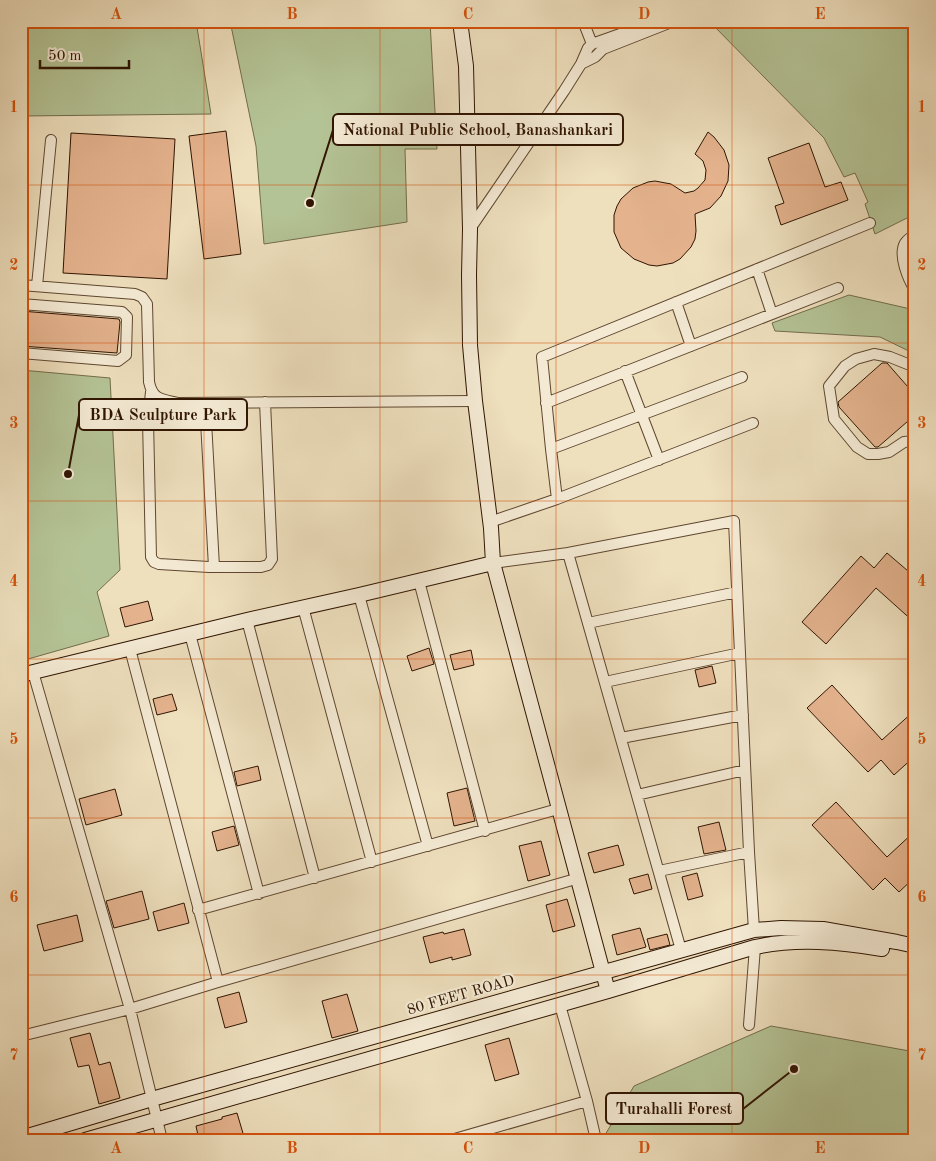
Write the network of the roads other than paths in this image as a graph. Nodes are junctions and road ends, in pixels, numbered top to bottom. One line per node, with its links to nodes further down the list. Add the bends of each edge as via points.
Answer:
1 (460, 21): 9 (main road, via 466,66)
2 (583, 21): 5 (street)
3 (657, 21): 5 (street)
4 (674, 21): 6 (street, via 603,50)
5 (592, 44): 6 (street)
6 (581, 64): 9 (street)
7 (51, 140): 13 (street)
8 (870, 223): 11 (street)
9 (470, 229): 25 (main road, via 470,345)
10 (915, 235): 15 (street, via 904,244 903,251 905,271)
11 (757, 269): 16 (street); 18 (street)
12 (21, 285): 13 (street)
13 (37, 286): 24 (street, via 142,297 147,304)
14 (838, 288): 18 (street)
15 (915, 290)
16 (676, 302): 19 (street); 27 (street, via 542,356)
17 (21, 304): 20 (street, via 122,312 127,318 126,356 118,361)
18 (772, 314): 19 (street)
19 (691, 346): 22 (street)
20 (21, 353)
21 (915, 367): 31 (street, via 874,354 845,366 829,386 834,418 857,447 868,454 878,454 889,452 904,442)
22 (625, 372): 27 (street); 29 (street)
23 (742, 377): 29 (street)
24 (151, 392): 28 (street, via 159,399 178,403); 38 (street, via 148,420 151,557 159,564)
25 (475, 401): 26 (street); 35 (main road)
26 (265, 402): 28 (street); 38 (street, via 272,559 261,567)
27 (546, 402): 32 (street)
28 (205, 403): 38 (street)
29 (642, 415): 32 (street); 33 (street)
30 (753, 423): 33 (street)
31 (915, 441)
32 (551, 449): 34 (street)
33 (659, 460): 34 (street)
34 (557, 499): 35 (street)
35 (491, 530): 37 (main road)
36 (568, 553): 37 (street); 40 (street, via 734,521); 44 (street)
37 (493, 563): 39 (main road); 54 (main road)
38 (214, 567)
39 (419, 581): 41 (main road); 55 (street)
40 (737, 592): 44 (street); 47 (street)
41 (359, 595): 42 (main road); 56 (street)
42 (303, 607): 43 (main road); 58 (street)
43 (247, 620): 45 (main road); 60 (street)
44 (588, 623): 49 (street)
45 (190, 634): 46 (main road); 62 (street)
46 (130, 649): 48 (main road); 63 (street)
47 (740, 653): 49 (street); 50 (street)
48 (27, 674): 73 (street)
49 (605, 682): 51 (street)
50 (743, 714): 51 (street); 52 (street)
51 (621, 738): 53 (street)
52 (745, 770): 53 (street); 57 (street)
53 (638, 795): 59 (street)
54 (558, 809): 55 (street); 61 (main road)
55 (485, 831): 56 (street)
56 (428, 846): 58 (street)
57 (749, 852): 59 (street); 64 (street)
58 (372, 862): 60 (street)
59 (659, 871): 67 (street)
60 (316, 878): 62 (street)
61 (579, 878): 69 (main road); 70 (street)
62 (259, 894): 63 (street)
63 (198, 910): 70 (street)
64 (754, 930): 65 (main road, 80 FEET ROAD, via 823,929); 67 (main road, 80 FEET ROAD)
65 (915, 946)
66 (755, 947): 68 (main road, via 787,942 820,942); 71 (main road); 74 (street)
67 (682, 950): 69 (main road, 80 FEET ROAD)
68 (915, 955)
69 (603, 972): 71 (main road); 76 (main road, 80 FEET ROAD)
70 (218, 982): 73 (street)
71 (608, 991): 72 (main road)
72 (560, 1004): 77 (street); 78 (main road)
73 (130, 1009): 75 (street); 76 (street)
74 (749, 1026)
75 (21, 1036)
76 (152, 1100): 78 (street); 79 (main road, 80 FEET ROAD)
77 (587, 1100): 82 (street); 83 (street)
78 (157, 1120): 80 (main road); 81 (street)
79 (21, 1138)
80 (85, 1140)
81 (162, 1140)
82 (451, 1140)
83 (596, 1140)

